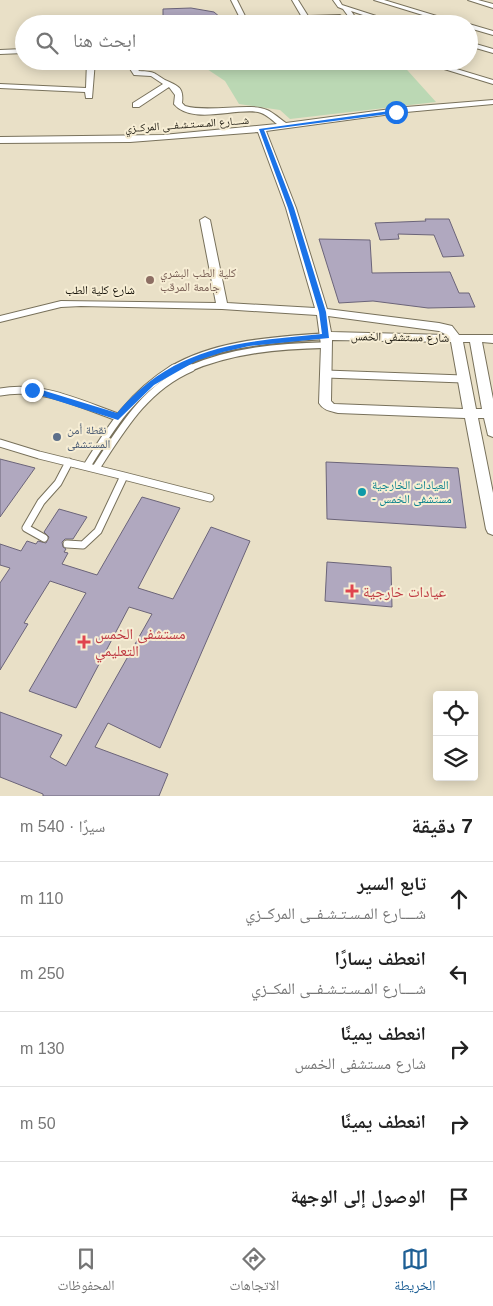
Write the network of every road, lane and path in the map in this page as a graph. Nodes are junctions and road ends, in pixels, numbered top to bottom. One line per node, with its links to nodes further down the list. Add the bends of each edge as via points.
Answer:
1 (234, 0): 8 (street)
2 (296, 0): 9 (street)
3 (377, 0): 13 (street)
4 (471, 0): 6 (street)
5 (340, 3): 7 (street); 10 (street)
6 (493, 6)
7 (364, 14): 11 (street); 12 (street)
8 (242, 15)
9 (304, 15)
10 (349, 15)
11 (357, 15)
12 (367, 15)
13 (429, 15)
14 (478, 28): 15 (street)
15 (493, 32)
16 (478, 47): 18 (street)
17 (15, 51): 19 (street)
18 (493, 51)
19 (0, 52)
20 (90, 70): 24 (street, via 89,94)
21 (135, 70): 23 (street, via 153,74)
22 (446, 70): 25 (street)
23 (168, 84): 27 (street); 28 (street, via 179,92 178,104 183,110 258,109)
24 (0, 86)
25 (490, 86): 26 (street)
26 (491, 102): 28 (street, شــــارع المـسـتـشـفــى المركــزي)
27 (136, 106)
28 (285, 126): 29 (street, شــــارع المـسـتـشـفــى المركــزي)
29 (261, 129): 30 (street, شــــارع المـسـتـشـفــى المركــزي, via 150,139); 33 (street, via 291,208)
30 (0, 140)
31 (205, 220): 32 (street)
32 (222, 306): 33 (street, شارع كلية الطب); 34 (street, شارع كلية الطب, via 61,304)
33 (322, 312): 36 (street); 37 (street, شارع كلية الطب, via 439,326 448,329)
34 (0, 319)
35 (493, 339): 38 (street, شارع مستشفى الخمس)
36 (327, 340): 37 (street, شارع مستشفى الخمس); 40 (street); 45 (lane, شارع مستشفى الخمس, via 249,344 194,359 151,383); 50 (lane, شارع مستشفى الخمس, via 225,355 177,375 144,400)
37 (456, 342): 38 (street, شارع مستشفى الخمس); 41 (street)
38 (476, 343): 39 (street, شارع مستشفى الخمس); 44 (street)
39 (493, 347)
40 (326, 374): 41 (lane); 43 (street, via 324,400 334,409)
41 (463, 379): 43 (street)
42 (0, 392): 45 (lane, via 17,388 32,390)
43 (470, 414): 44 (street); 53 (street)
44 (489, 414): 46 (street)
45 (118, 417): 49 (lane, شارع مستشفى الخمس)
46 (493, 432)
47 (0, 443): 48 (lane)
48 (69, 462): 49 (lane); 54 (lane, via 26,528)
49 (87, 466): 50 (lane)
50 (96, 468): 51 (lane)
51 (124, 476): 52 (lane); 55 (lane, via 98,531 83,545)
52 (210, 498)
53 (493, 529)
54 (44, 538)
55 (67, 544)

